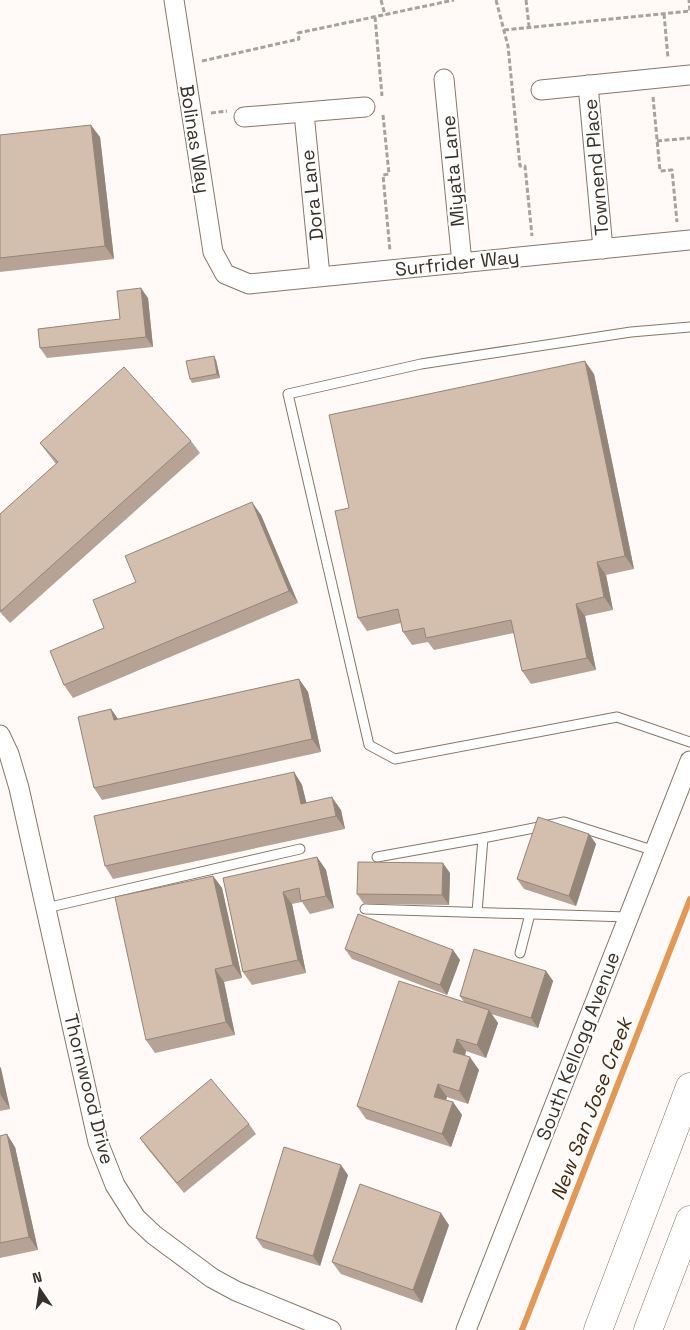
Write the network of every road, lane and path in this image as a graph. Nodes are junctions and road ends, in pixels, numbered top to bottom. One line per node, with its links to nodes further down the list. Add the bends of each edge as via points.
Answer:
1 (174, 0): 12 (street, Bolinas Way)
2 (381, 0): 8 (path)
3 (454, 0): 8 (path)
4 (496, 0): 11 (path)
5 (526, 0): 10 (path)
6 (689, 0): 7 (path, via 690,12)
7 (664, 14): 10 (path); 14 (path)
8 (384, 15): 9 (path)
9 (375, 17): 12 (path, via 298,34 299,39); 18 (path)
10 (529, 26): 11 (path)
11 (504, 30): 27 (path, via 520,166 525,166)
12 (184, 65): 21 (street, Bolinas Way)
13 (690, 75): 14 (street)
14 (661, 78): 16 (street); 24 (path)
15 (444, 79): 28 (street, Miyata Lane)
16 (588, 86): 17 (street); 26 (street, Townend Place)
17 (541, 90)
18 (382, 96)
19 (374, 107): 20 (street); 29 (path, via 389,174 384,175)
20 (304, 113): 22 (street); 31 (street, Dora Lane)
21 (192, 116): 22 (path, via 244,109); 30 (street, Bolinas Way, via 213,252)
22 (244, 117)
23 (690, 138): 24 (path)
24 (657, 142): 25 (path, via 660,170 672,170)
25 (684, 241): 26 (street, Surfrider Way)
26 (603, 249): 27 (street, Surfrider Way)
27 (534, 256): 28 (street, Surfrider Way)
28 (462, 263): 29 (street, Surfrider Way)
29 (391, 270): 31 (street, Surfrider Way)
30 (225, 274): 31 (street, Surfrider Way, via 249,284)
31 (320, 276)
32 (690, 328): 34 (lane, via 631,332 421,364 288,394 369,745 394,759 617,717)
33 (0, 735): 40 (street, Thornwood Drive, via 19,788)
34 (690, 742)
35 (690, 762): 38 (street, South Kellogg Avenue)
36 (483, 838): 38 (lane, via 564,822); 39 (lane); 42 (lane)
37 (300, 849): 40 (lane)
38 (655, 851): 44 (street, South Kellogg Avenue)
39 (377, 857)
40 (46, 908): 48 (street, Thornwood Drive, via 98,1142 115,1185 136,1218 212,1278)
41 (365, 909): 42 (lane)
42 (477, 912): 43 (lane)
43 (530, 914): 44 (lane); 45 (lane)
44 (629, 917): 49 (street, South Kellogg Avenue)
45 (520, 953)
46 (690, 1087): 50 (highway)
47 (690, 1220): 51 (highway)
48 (331, 1330)
49 (466, 1330)
50 (598, 1330)
51 (648, 1330)

